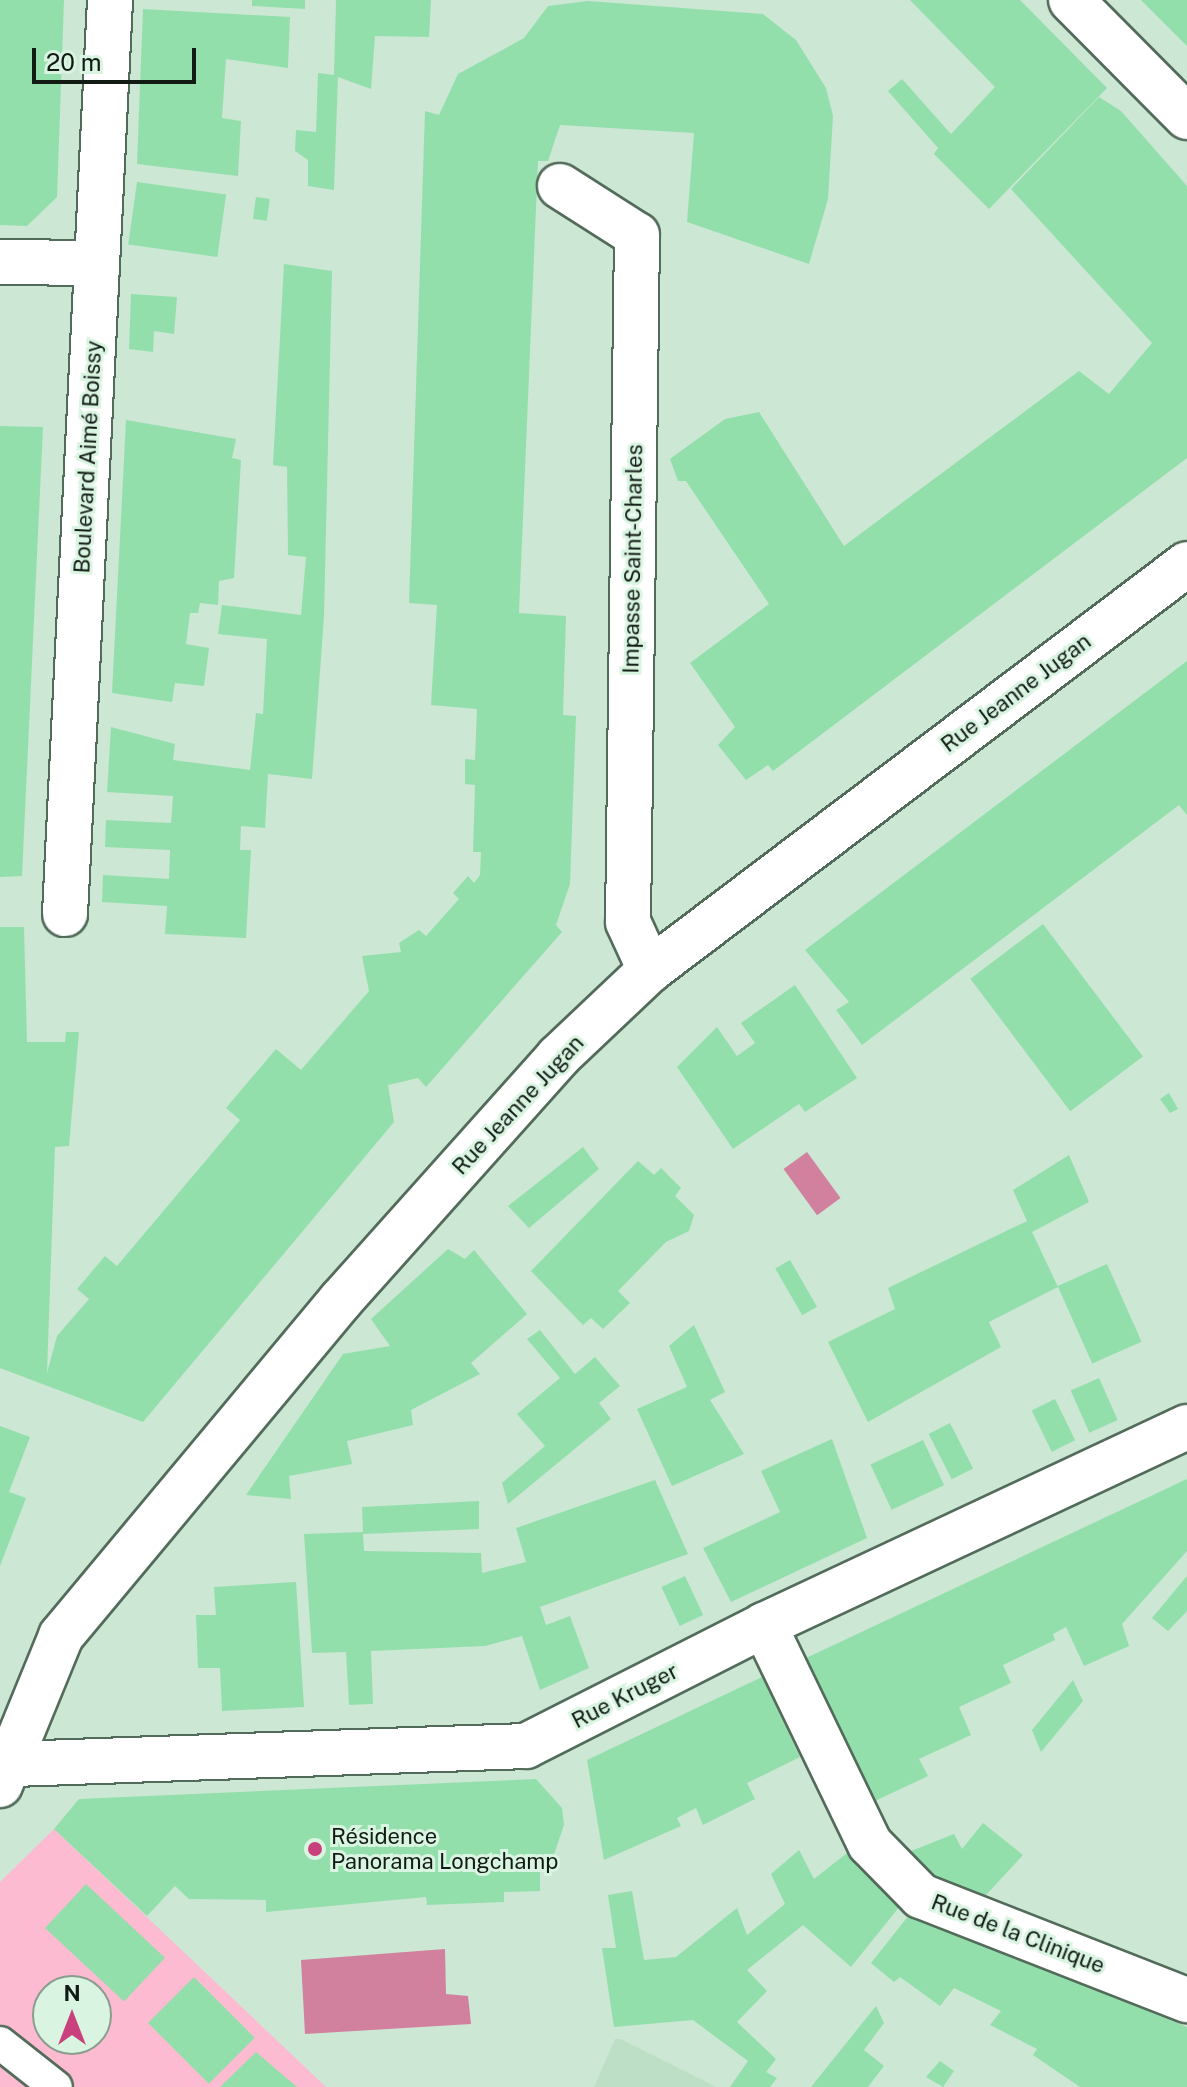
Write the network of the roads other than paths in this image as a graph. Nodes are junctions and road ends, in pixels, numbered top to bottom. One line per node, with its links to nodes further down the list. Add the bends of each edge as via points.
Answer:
1 (110, 0): 6 (street, Boulevard Aimé Boissy)
2 (1071, 0): 3 (street)
3 (1187, 117)
4 (560, 186): 9 (street, Impasse Saint-Charles, via 637,235 628,922)
5 (0, 262): 6 (street)
6 (97, 263): 8 (street, Boulevard Aimé Boissy)
7 (1187, 564): 9 (street, Rue Jeanne Jugan)
8 (65, 914)
9 (650, 970): 12 (street, Rue Jeanne Jugan, via 558,1057 341,1300 61,1636)
10 (1187, 1427): 11 (street, Rue Kruger)
11 (764, 1625): 12 (street, Rue Kruger, via 526,1746); 13 (street, Rue de la Clinique, via 870,1844 921,1896)
12 (7, 1774)
13 (1187, 2000)
14 (0, 2043): 15 (lane)
15 (56, 2087)

